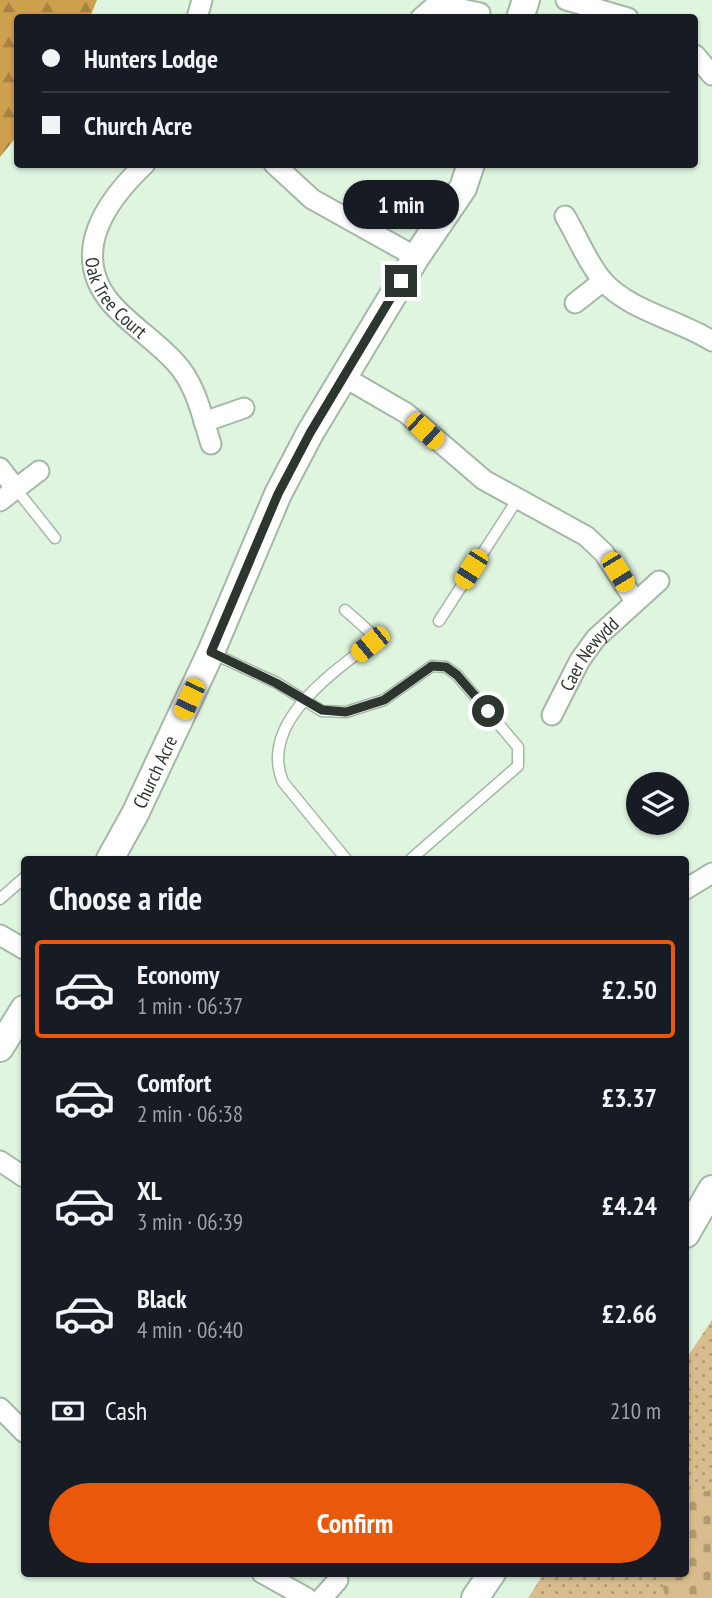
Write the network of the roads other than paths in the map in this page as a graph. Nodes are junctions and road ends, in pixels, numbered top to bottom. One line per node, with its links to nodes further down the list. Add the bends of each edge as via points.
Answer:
1 (566, 0): 4 (street)
2 (437, 2): 3 (street)
3 (480, 13)
4 (614, 14)
5 (698, 59): 6 (street)
6 (712, 75)
7 (141, 168): 17 (street, Oak Tree Court, via 103,215 91,244 96,276 110,302 176,362 194,389)
8 (278, 168): 11 (street, via 312,199)
9 (470, 168): 11 (street, Church Acre, via 464,188)
10 (565, 215): 12 (street)
11 (416, 257): 15 (street, Church Acre)
12 (603, 281): 13 (street); 14 (street, via 628,300)
13 (575, 303)
14 (712, 341)
15 (344, 377): 22 (street, Caer Newydd, via 406,413 484,480); 28 (street, Church Acre, via 278,494)
16 (244, 408): 17 (street)
17 (204, 422): 18 (street, Oak Tree Court)
18 (212, 444)
19 (0, 468): 21 (street)
20 (39, 471): 21 (street)
21 (8, 495): 23 (lane)
22 (517, 500): 25 (street, Caer Newydd, via 586,536 604,553); 27 (lane)
23 (55, 538)
24 (659, 581): 25 (street, Caer Newydd)
25 (635, 601): 30 (street, Caer Newydd, via 596,638)
26 (345, 610): 29 (lane, via 372,634 373,642)
27 (439, 621)
28 (211, 652): 29 (lane, via 276,683); 31 (street, Church Acre)
29 (302, 701): 32 (lane, via 288,722 277,769); 33 (lane, via 322,710 346,712 384,700 432,666 446,667 518,747 519,766 513,773)
30 (552, 715)
31 (112, 856)
32 (344, 856)
33 (415, 856)
34 (712, 873): 36 (street)
35 (21, 881): 37 (lane)
36 (689, 887)
37 (0, 899)
38 (0, 935): 39 (street)
39 (21, 947)
40 (21, 1014): 41 (street)
41 (0, 1048)
42 (0, 1161): 43 (street)
43 (21, 1175)
44 (712, 1189): 45 (street)
45 (689, 1229)
46 (0, 1408): 47 (street)
47 (21, 1429)
48 (269, 1577): 51 (street)
49 (489, 1577): 53 (street)
50 (338, 1580): 52 (street)
51 (307, 1598)
52 (322, 1598)
53 (475, 1598)

